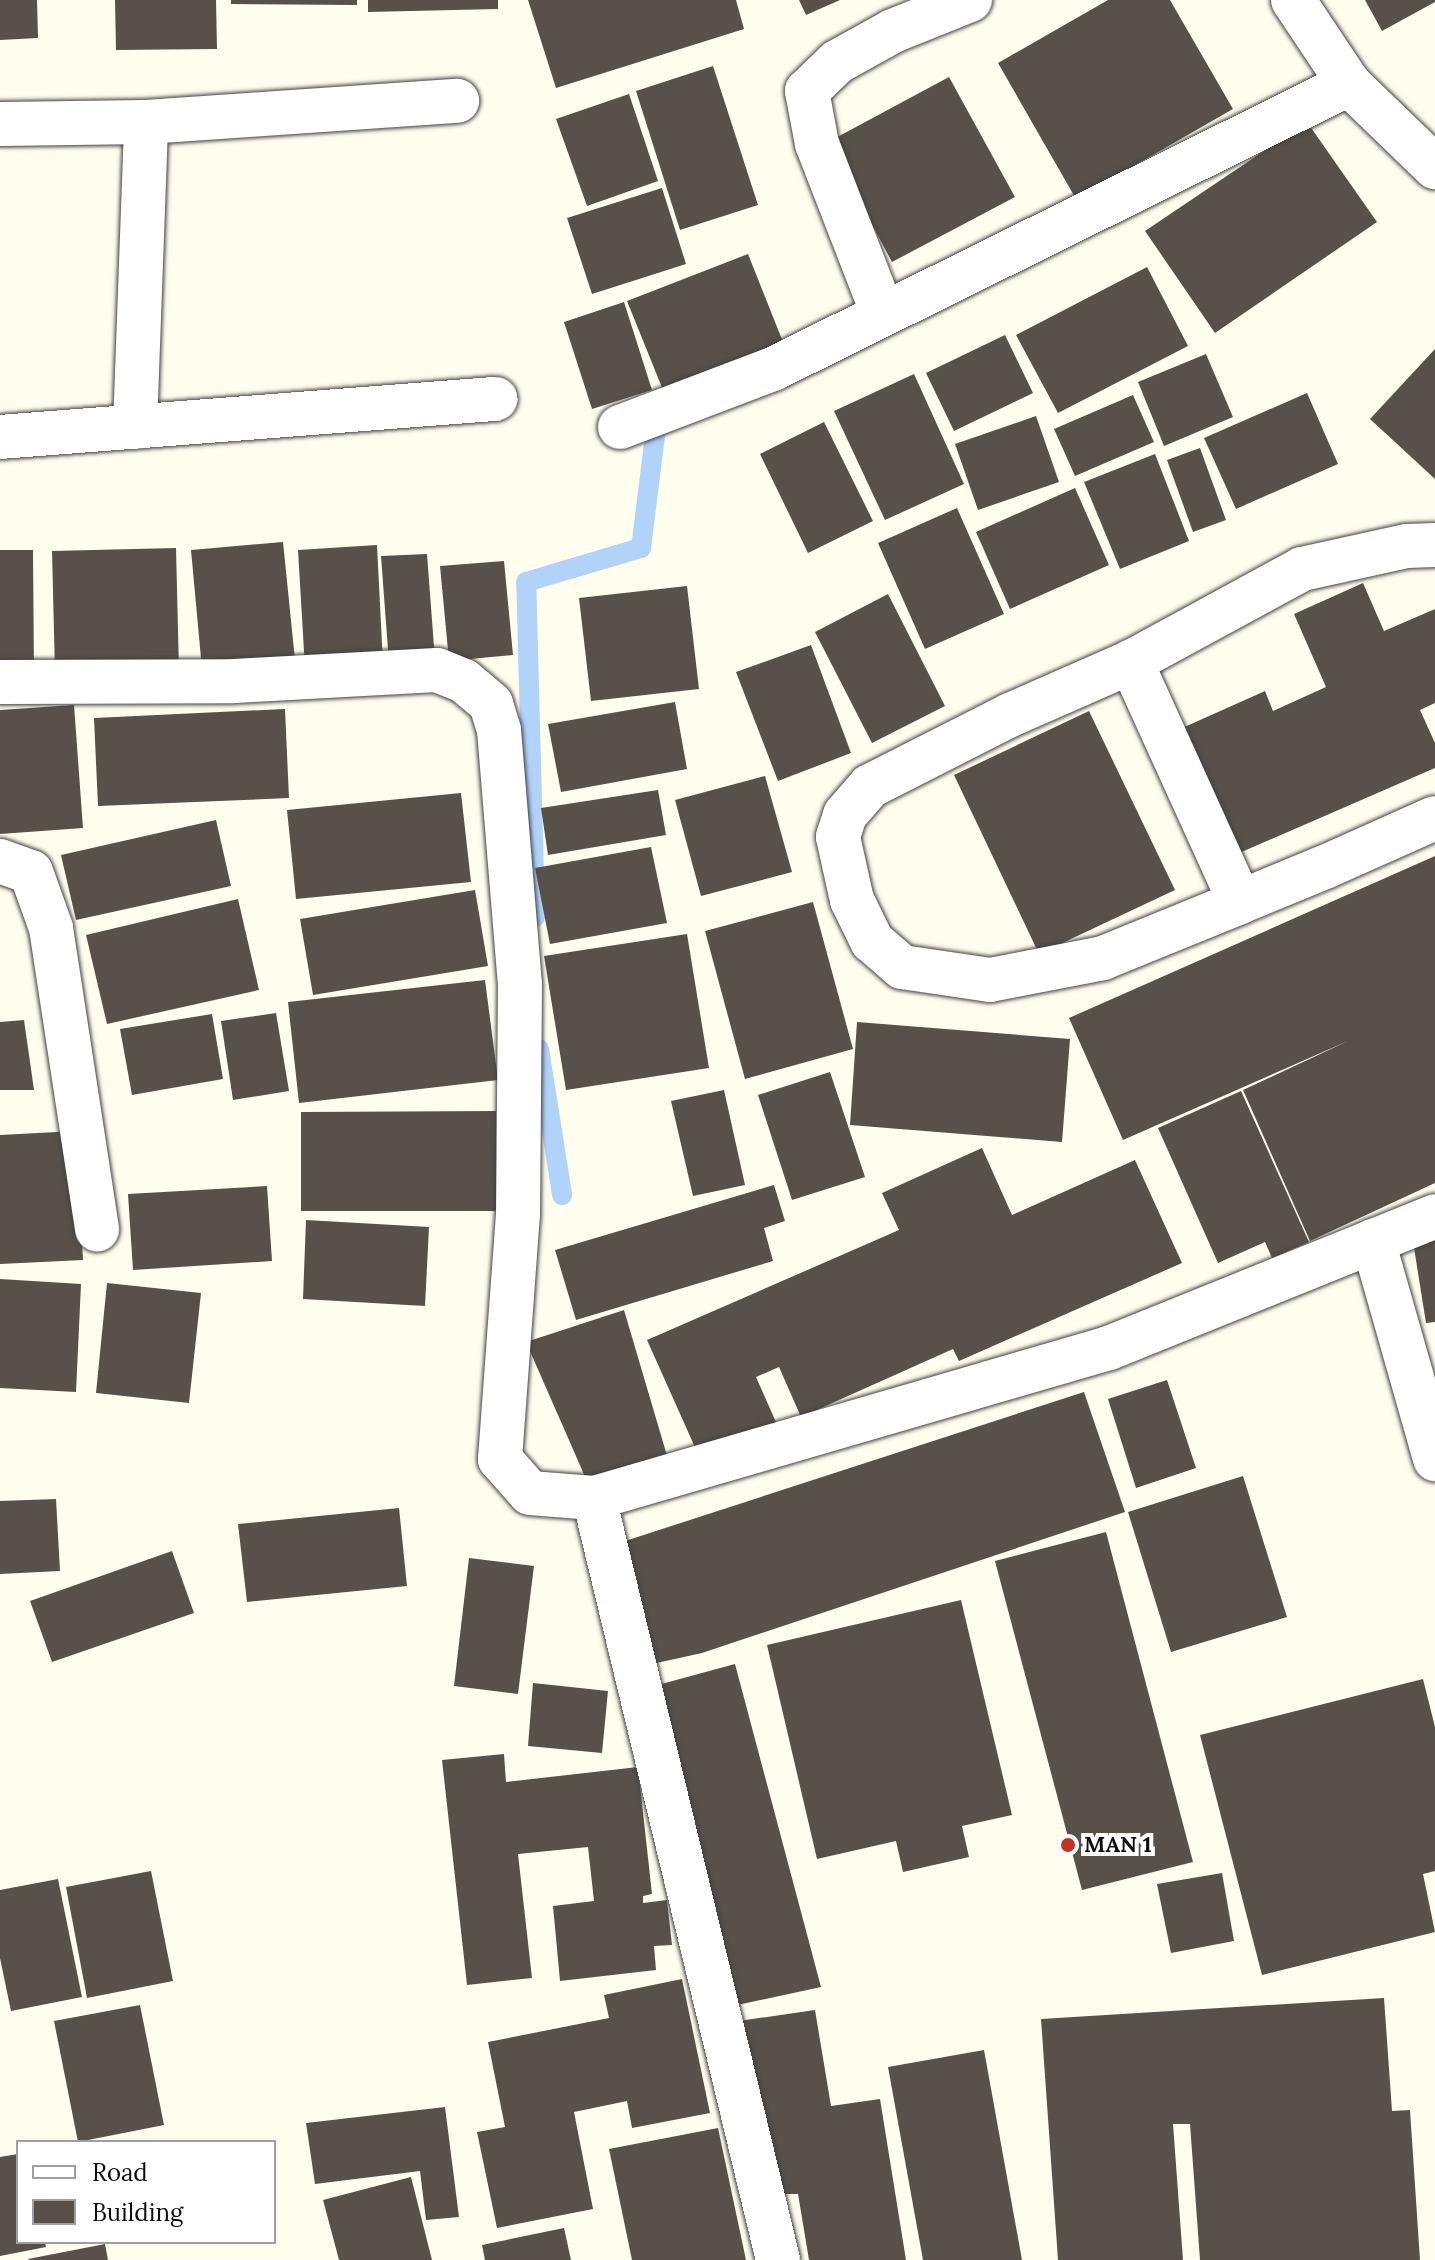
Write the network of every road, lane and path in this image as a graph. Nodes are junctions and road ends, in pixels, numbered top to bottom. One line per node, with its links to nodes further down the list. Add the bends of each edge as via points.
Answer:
1 (970, 0): 8 (street, via 893,31 837,62 807,91 817,144)
2 (1293, 0): 3 (street)
3 (1349, 84): 7 (street); 8 (street)
4 (457, 101): 5 (street)
5 (146, 122): 6 (street); 10 (street)
6 (0, 124)
7 (1435, 167)
8 (883, 314): 11 (street, via 773,369)
9 (496, 399): 10 (street)
10 (135, 427): 12 (street)
11 (620, 427)
12 (0, 437)
13 (1435, 545): 14 (street, via 1302,569)
14 (1131, 662): 18 (street); 18 (street, via 1010,715 870,786 845,815 838,837 852,900 872,941 902,967 990,980 1103,958)
15 (0, 682): 23 (street, via 234,681 437,670 464,681 491,704 499,730 520,985 518,1214 500,1459 530,1493)
16 (1435, 818): 18 (street)
17 (0, 861): 20 (street, via 31,872 51,928)
18 (1240, 902)
19 (1435, 1216): 21 (street)
20 (97, 1230)
21 (1373, 1241): 22 (street); 23 (street, via 1109,1348)
22 (1435, 1459)
23 (594, 1498): 24 (street)
24 (778, 2260)

